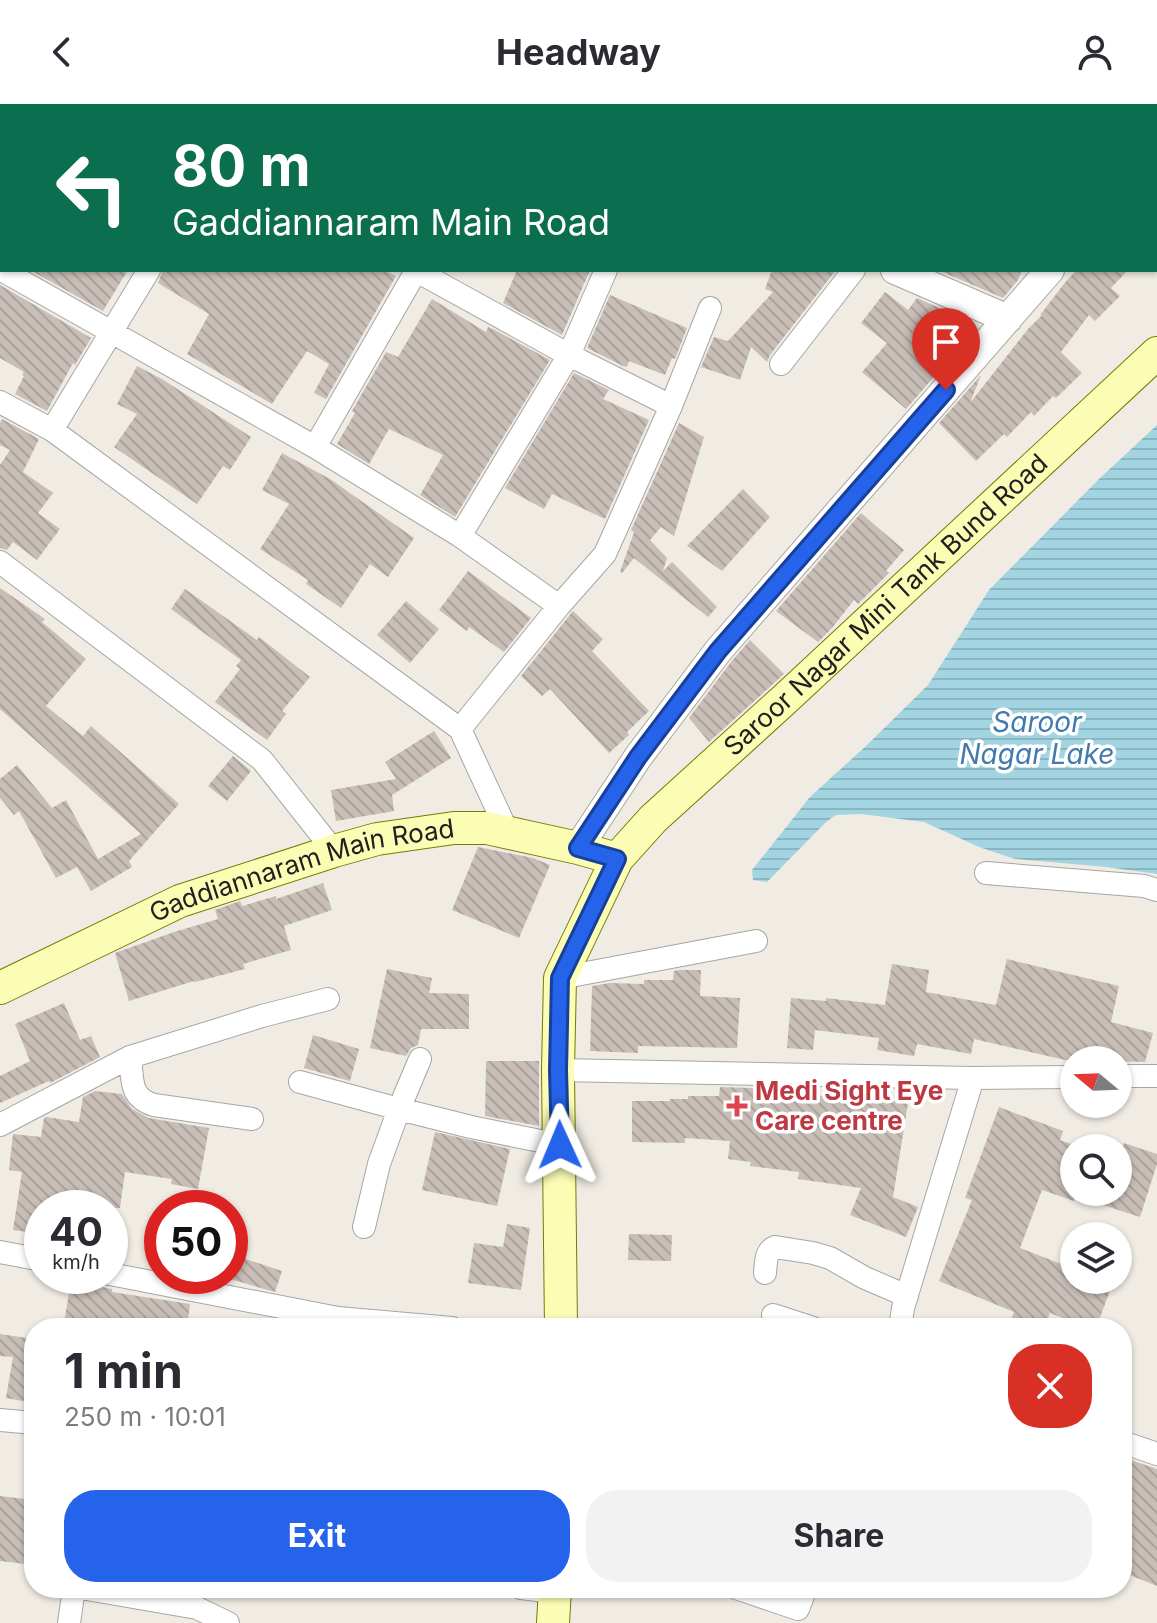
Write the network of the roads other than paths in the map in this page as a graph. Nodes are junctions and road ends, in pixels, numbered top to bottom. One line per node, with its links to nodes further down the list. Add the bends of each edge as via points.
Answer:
1 (5, 272): 11 (street)
2 (148, 272): 11 (street)
3 (415, 272): 18 (street)
4 (420, 272): 13 (street)
5 (605, 272): 13 (street)
6 (852, 272): 14 (street)
7 (900, 272): 10 (street)
8 (1048, 272): 10 (street)
9 (710, 308): 16 (street)
10 (1008, 319): 24 (street, via 718,651)
11 (111, 332): 17 (street); 18 (street)
12 (1157, 353): 26 (main road, Saroor Nagar Mini Tank Bund Road, via 653,819)
13 (569, 355): 16 (street); 19 (street)
14 (781, 364)
15 (0, 402): 17 (street)
16 (671, 406): 21 (street, via 605,554)
17 (52, 430): 22 (street)
18 (315, 447): 19 (street)
19 (460, 536): 21 (street)
20 (0, 562): 25 (street, via 262,760)
21 (559, 606): 22 (street)
22 (460, 729): 23 (street)
23 (508, 833): 24 (main road, Gaddiannaram Main Road); 25 (main road, Gaddiannaram Main Road, via 454,828)
24 (578, 848): 26 (main road, Gaddiannaram Main Road)
25 (334, 851): 31 (main road, Gaddiannaram Main Road, via 180,901)
26 (617, 859): 30 (main road, Saroor Nagar Mini Tank Bund Road)
27 (986, 873): 28 (street)
28 (1157, 890)
29 (756, 941): 30 (street)
30 (560, 978): 35 (main road)
31 (0, 988)
32 (328, 999): 33 (street)
33 (130, 1057): 42 (street, via 134,1092 142,1101); 43 (street)
34 (420, 1059): 41 (street)
35 (558, 1070): 39 (street); 44 (main road)
36 (1132, 1076): 37 (street)
37 (1157, 1076)
38 (1060, 1077): 39 (street)
39 (973, 1078): 50 (street)
40 (300, 1082): 41 (street)
41 (399, 1109): 44 (street); 45 (street)
42 (252, 1119)
43 (0, 1125)
44 (560, 1145): 53 (main road)
45 (364, 1227)
46 (0, 1252): 47 (street)
47 (24, 1257)
48 (765, 1273): 50 (street, via 768,1252 775,1247 813,1253)
49 (128, 1278): 52 (street)
50 (907, 1296): 55 (street)
51 (773, 1315): 54 (street)
52 (314, 1318)
53 (561, 1318)
54 (782, 1318)
55 (902, 1318)
56 (0, 1420): 57 (street)
57 (24, 1422)
58 (1132, 1445): 59 (street)
59 (1157, 1454)
60 (73, 1598): 64 (street)
61 (139, 1598): 65 (street, via 197,1608)
62 (766, 1598): 63 (street, via 798,1609)
63 (802, 1598)
64 (69, 1623)
65 (228, 1623)

